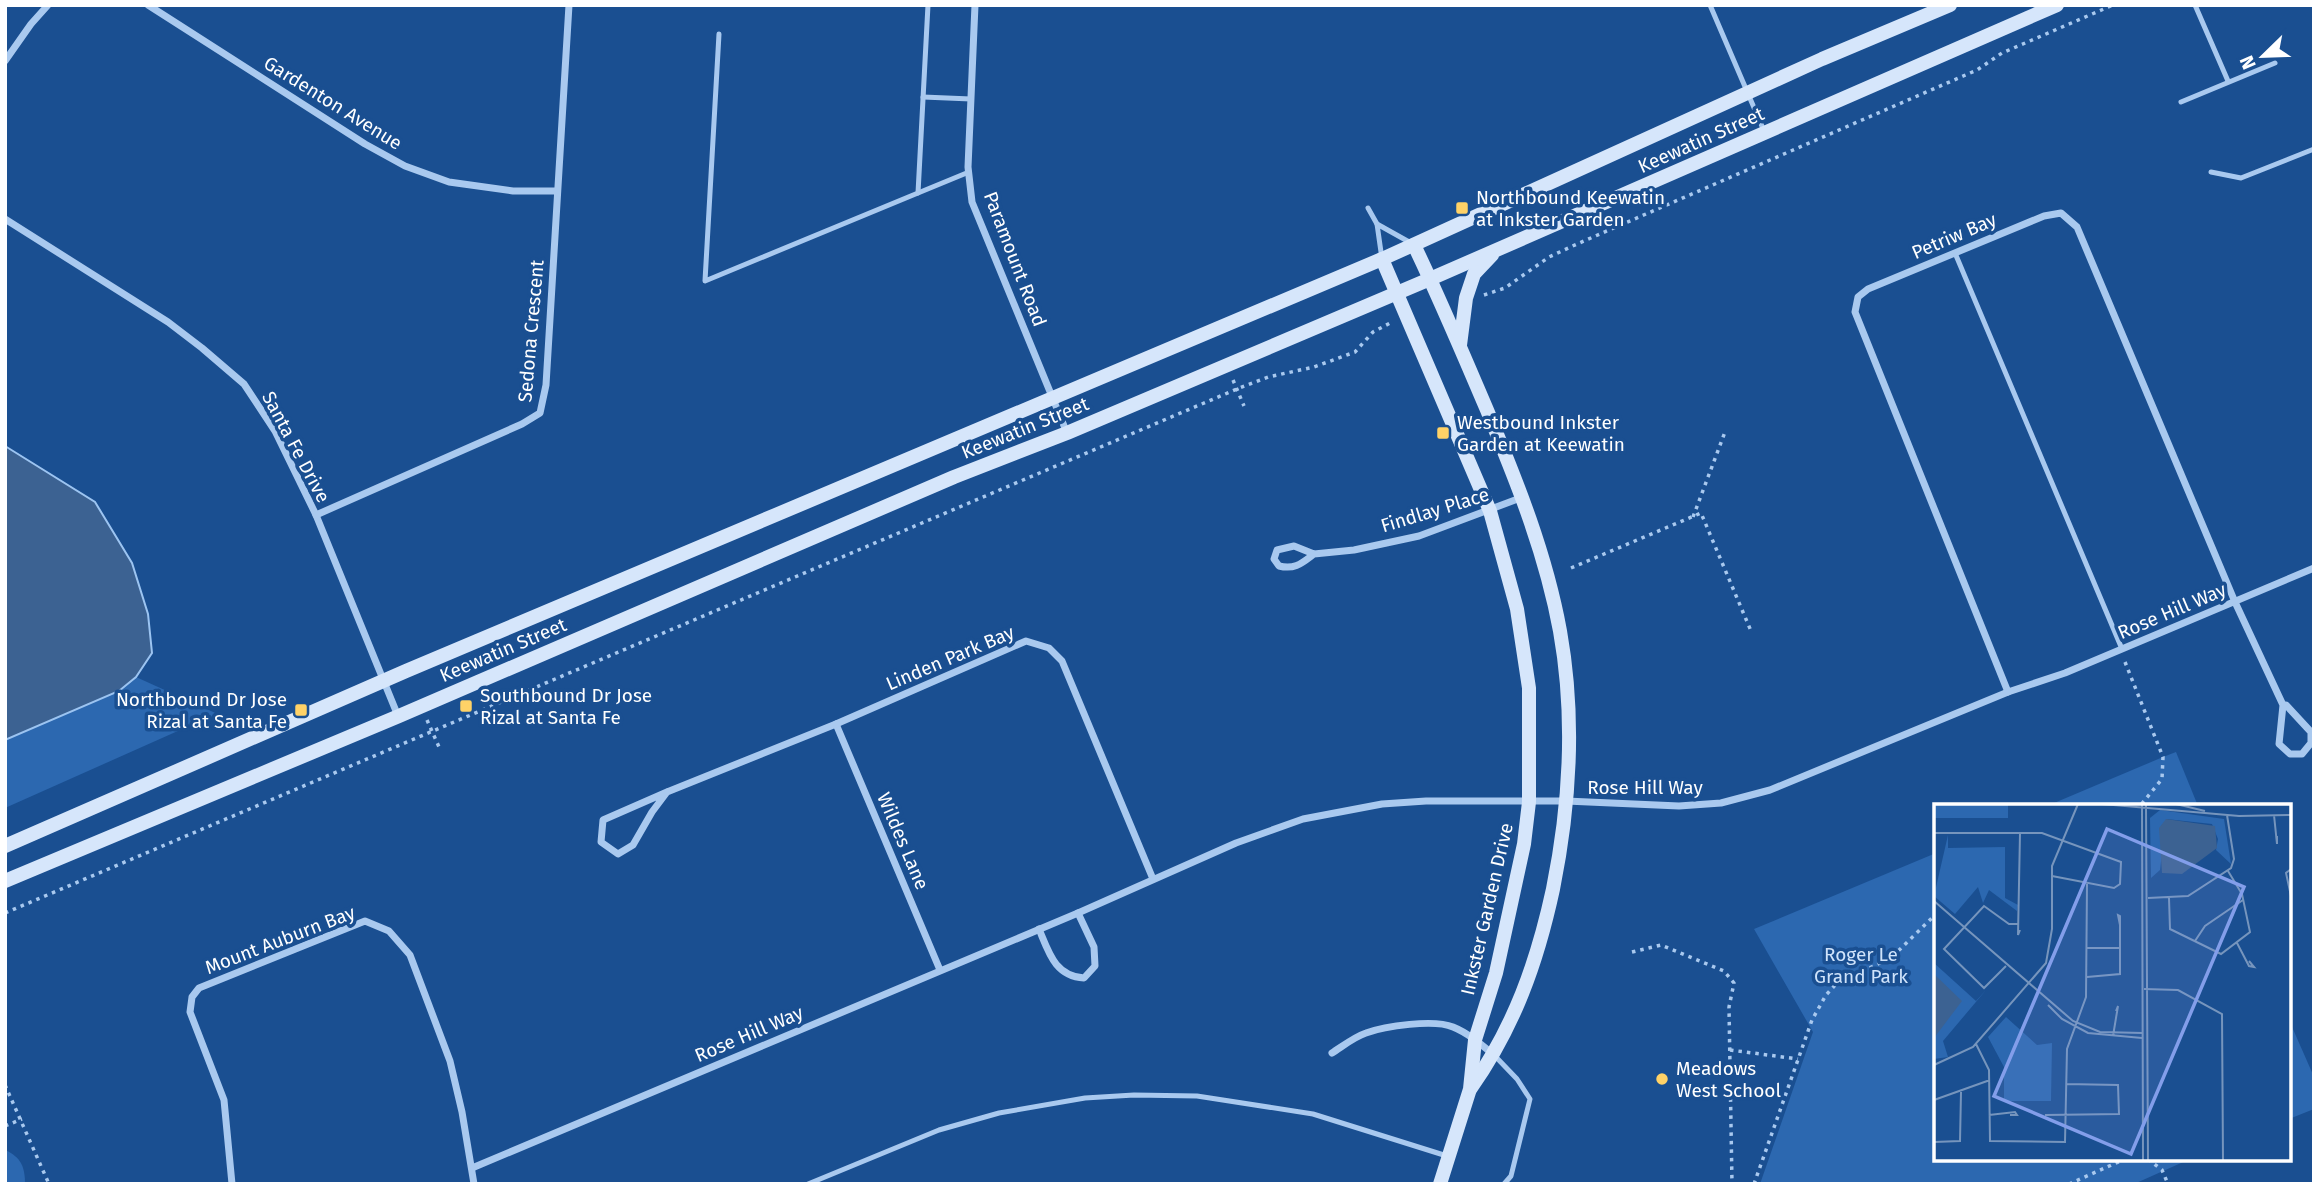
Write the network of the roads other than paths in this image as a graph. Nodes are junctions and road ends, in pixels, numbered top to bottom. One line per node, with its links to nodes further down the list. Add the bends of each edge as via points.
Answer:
1 (48, 5): 11 (street)
2 (148, 5): 22 (street, Gardenton Avenue, via 405,166 449,181 513,191)
3 (569, 5): 22 (street, Sedona Crescent)
4 (929, 5): 15 (lane)
5 (975, 5): 16 (street, Paramount Road)
6 (1710, 5): 14 (lane)
7 (1950, 5): 14 (street, Keewatin Street)
8 (2057, 5): 18 (street, Keewatin Street)
9 (2195, 5): 13 (lane)
10 (719, 34): 23 (lane, via 705,281)
11 (5, 61)
12 (2274, 63): 13 (lane)
13 (2228, 81): 17 (lane)
14 (1748, 93): 18 (lane); 27 (street, Keewatin Street)
15 (923, 97): 16 (lane); 23 (lane)
16 (971, 99): 20 (street, Paramount Road)
17 (2181, 102)
18 (1765, 132): 28 (street, Keewatin Street)
19 (2314, 149): 21 (lane, via 2241,178)
20 (969, 172): 23 (lane); 34 (street, Paramount Road, via 972,202)
21 (2211, 172)
22 (557, 191): 38 (street, Sedona Crescent, via 546,385 540,413)
23 (918, 193)
24 (1368, 208): 26 (lane)
25 (5, 219): 38 (street, Santa Fe Drive, via 168,322 244,384 275,431)
26 (1377, 224): 27 (lane); 30 (lane)
27 (1414, 245): 30 (street, Keewatin Street); 31 (street, Inkster Garden Drive)
28 (1498, 250): 31 (street, Keewatin Street); 33 (street, via 1474,274)
29 (1955, 253): 41 (street, Petriw Bay, via 2044,216 2061,213 2077,227); 42 (lane); 44 (street, Petriw Bay, via 1868,289 1858,298 1855,312)
30 (1382, 259): 32 (street, Inkster Garden Drive); 34 (street, Keewatin Street)
31 (1430, 279): 32 (street, Keewatin Street); 33 (street, Inkster Garden Drive)
32 (1396, 292): 35 (street, Keewatin Street); 37 (street, Inkster Garden Drive)
33 (1460, 346): 36 (street, Inkster Garden Drive)
34 (1053, 400): 35 (street, Paramount Road); 43 (street, Keewatin Street)
35 (1067, 433): 46 (street, Keewatin Street, via 954,477)
36 (1523, 497): 37 (street, Findlay Place); 49 (street, Inkster Garden Drive, via 1560,631 1567,694)
37 (1490, 511): 39 (street, Findlay Place, via 1419,537); 50 (street, Inkster Garden Drive, via 1517,609 1528,677)
38 (316, 515): 43 (street, Santa Fe Drive)
39 (1314, 554): 39 (street, Findlay Place, via 1294,546 1277,550 1274,559 1289,569)
40 (2314, 568): 41 (street, Rose Hill Way)
41 (2235, 601): 42 (street, Rose Hill Way); 45 (street)
42 (2122, 649): 44 (street, Rose Hill Way)
43 (383, 681): 46 (street, Santa Fe Drive); 51 (street, Keewatin Street)
44 (2008, 692): 49 (street, Rose Hill Way, via 1770,790 1721,803 1679,806)
45 (2283, 705): 45 (street, via 2278,744 2290,754 2302,754 2311,743 2311,732)
46 (398, 716): 53 (street, Keewatin Street)
47 (836, 724): 48 (street, Linden Park Bay); 52 (street, Linden Park Bay, via 1026,641 1049,648 1062,661); 56 (street, Wildes Lane)
48 (667, 792): 48 (street, Linden Park Bay, via 603,820 601,842 618,854 633,845)
49 (1566, 801): 50 (street, Rose Hill Way); 59 (street, Inkster Garden Drive, via 1544,932 1518,1009)
50 (1529, 802): 52 (street, Rose Hill Way, via 1426,801 1347,809 1270,830); 57 (street, Inkster Garden Drive, via 1511,907)
51 (5, 846)
52 (1153, 879): 54 (street, Rose Hill Way)
53 (5, 881)
54 (1078, 913): 55 (street, Rose Hill Way); 55 (street, via 1094,947 1095,966 1084,978 1069,977 1058,967)
55 (1039, 929): 56 (street, Rose Hill Way)
56 (940, 970): 62 (street, Rose Hill Way)
57 (1475, 1040): 58 (street, via 1452,1026 1403,1024 1364,1033); 59 (street); 60 (street, Inkster Garden Drive)
58 (1332, 1053)
59 (1494, 1055): 60 (street, Inkster Garden Drive); 67 (lane, via 1530,1099 1511,1175)
60 (1470, 1089): 61 (street, Inkster Garden Drive)
61 (1449, 1157): 65 (lane, via 1313,1114 1197,1096 1134,1095 1085,1098 999,1113 939,1130); 66 (street, Inkster Garden Drive)
62 (472, 1168): 63 (street, Mount Auburn Bay, via 450,1061 410,955 389,932 365,921 199,988 192,997 190,1012 224,1100); 64 (street, Mount Auburn Bay)
63 (232, 1184)
64 (474, 1184)
65 (808, 1184)
66 (1440, 1184)
67 (1504, 1184)

